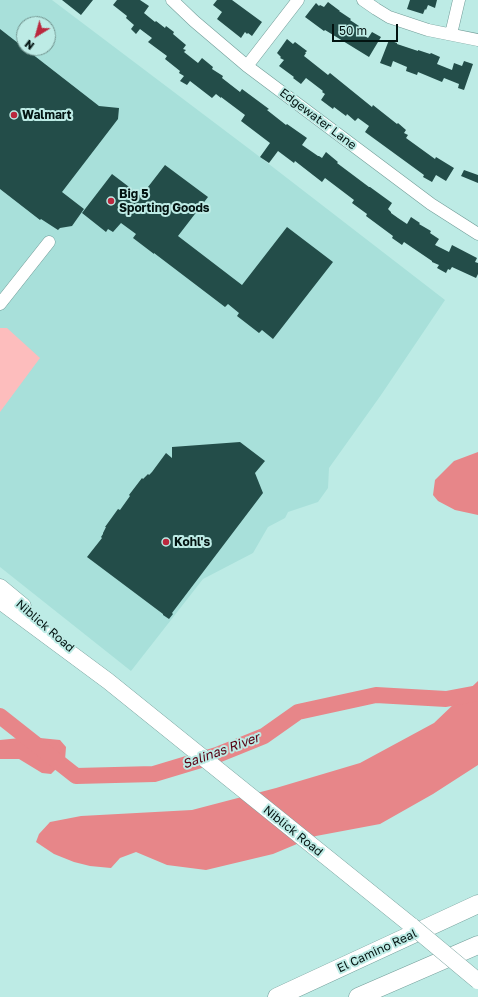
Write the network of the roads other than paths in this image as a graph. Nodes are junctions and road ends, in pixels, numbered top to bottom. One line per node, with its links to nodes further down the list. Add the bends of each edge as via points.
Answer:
1 (172, 0): 7 (street, Edgewater Lane)
2 (298, 0): 7 (street)
3 (362, 0): 5 (street, via 389,17 428,30)
4 (458, 0): 5 (street)
5 (451, 34): 6 (street)
6 (478, 40)
7 (247, 66): 8 (street, Edgewater Lane, via 431,204)
8 (474, 232)
9 (49, 242): 10 (street)
10 (0, 304)
11 (0, 587): 13 (main road, Niblick Road)
12 (0, 601): 13 (main road, Niblick Road)
13 (108, 681): 17 (main road, Niblick Road, bridge)
14 (478, 904): 18 (highway, El Camino Real)
15 (478, 945): 16 (highway)
16 (416, 971): 19 (highway); 20 (highway)
17 (478, 980)
18 (277, 997)
19 (358, 997)
20 (366, 997)

